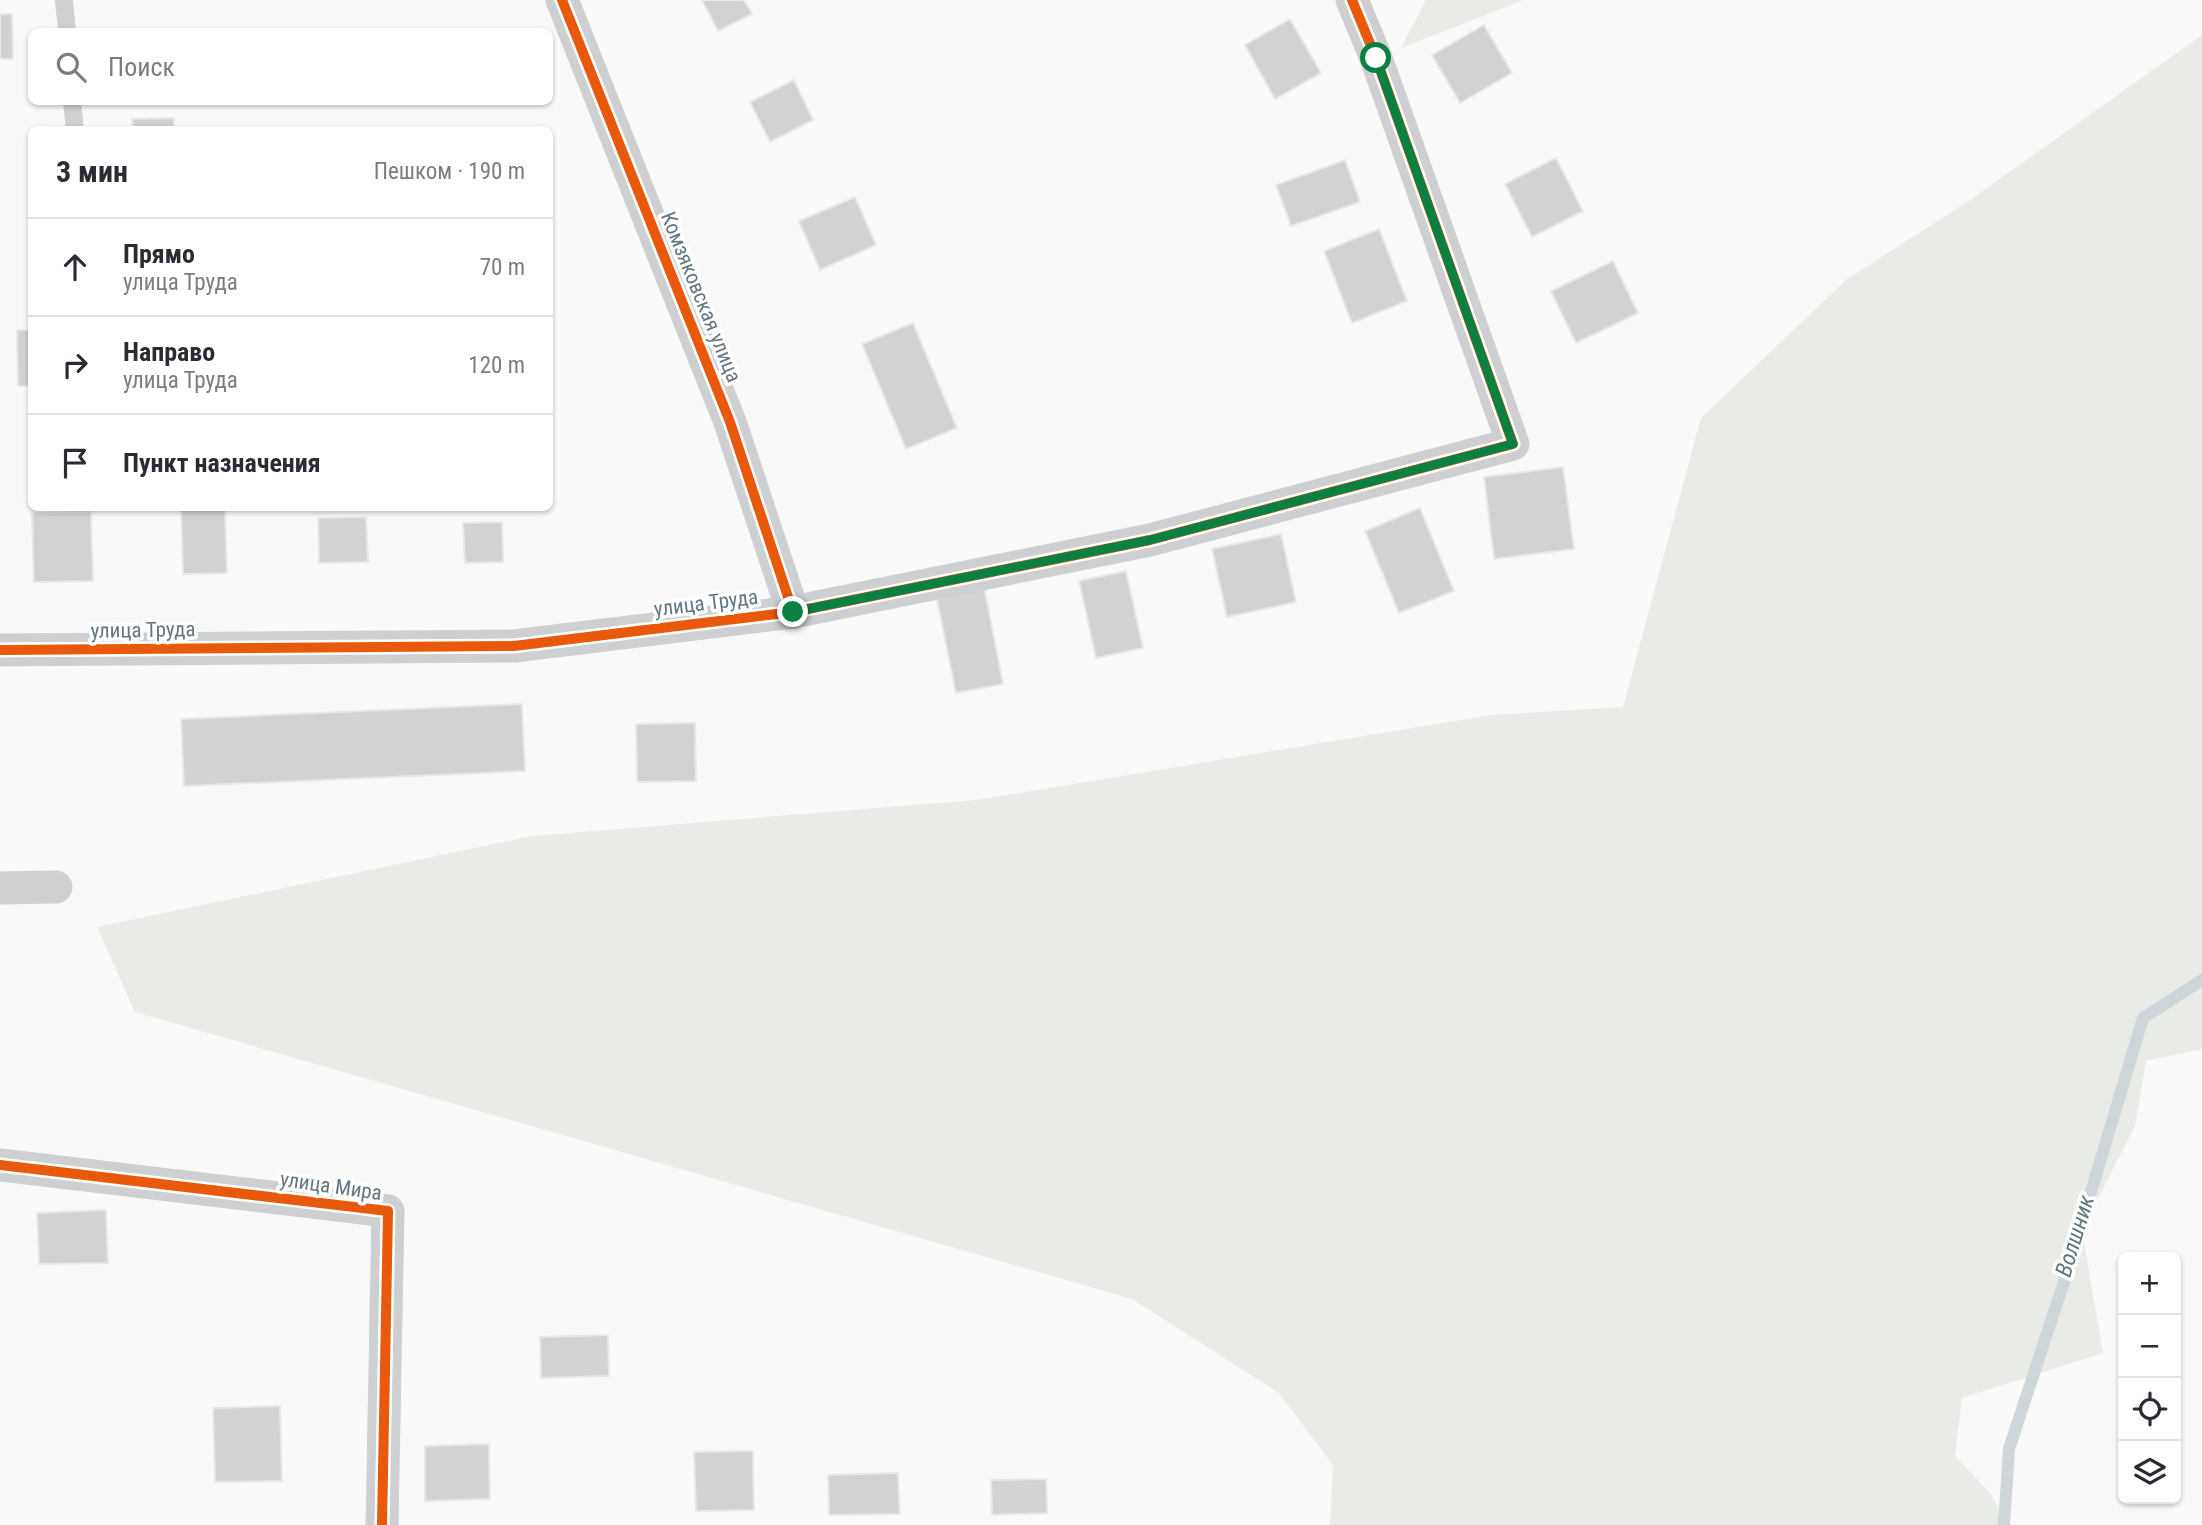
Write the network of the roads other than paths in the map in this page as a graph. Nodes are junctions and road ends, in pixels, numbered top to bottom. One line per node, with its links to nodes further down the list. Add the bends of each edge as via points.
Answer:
1 (64, 0): 4 (lane)
2 (562, 0): 7 (street, Комзяковская улица, via 730,422)
3 (1352, 0): 7 (street, улица Труда, via 1513,444 1150,540)
4 (66, 28)
5 (72, 105): 6 (lane)
6 (75, 126)
7 (793, 612): 8 (street, улица Труда, via 514,646)
8 (0, 650)
9 (56, 887): 10 (street)
10 (0, 888)
11 (0, 1165): 12 (street, улица Мира, via 388,1210)
12 (382, 1525)

